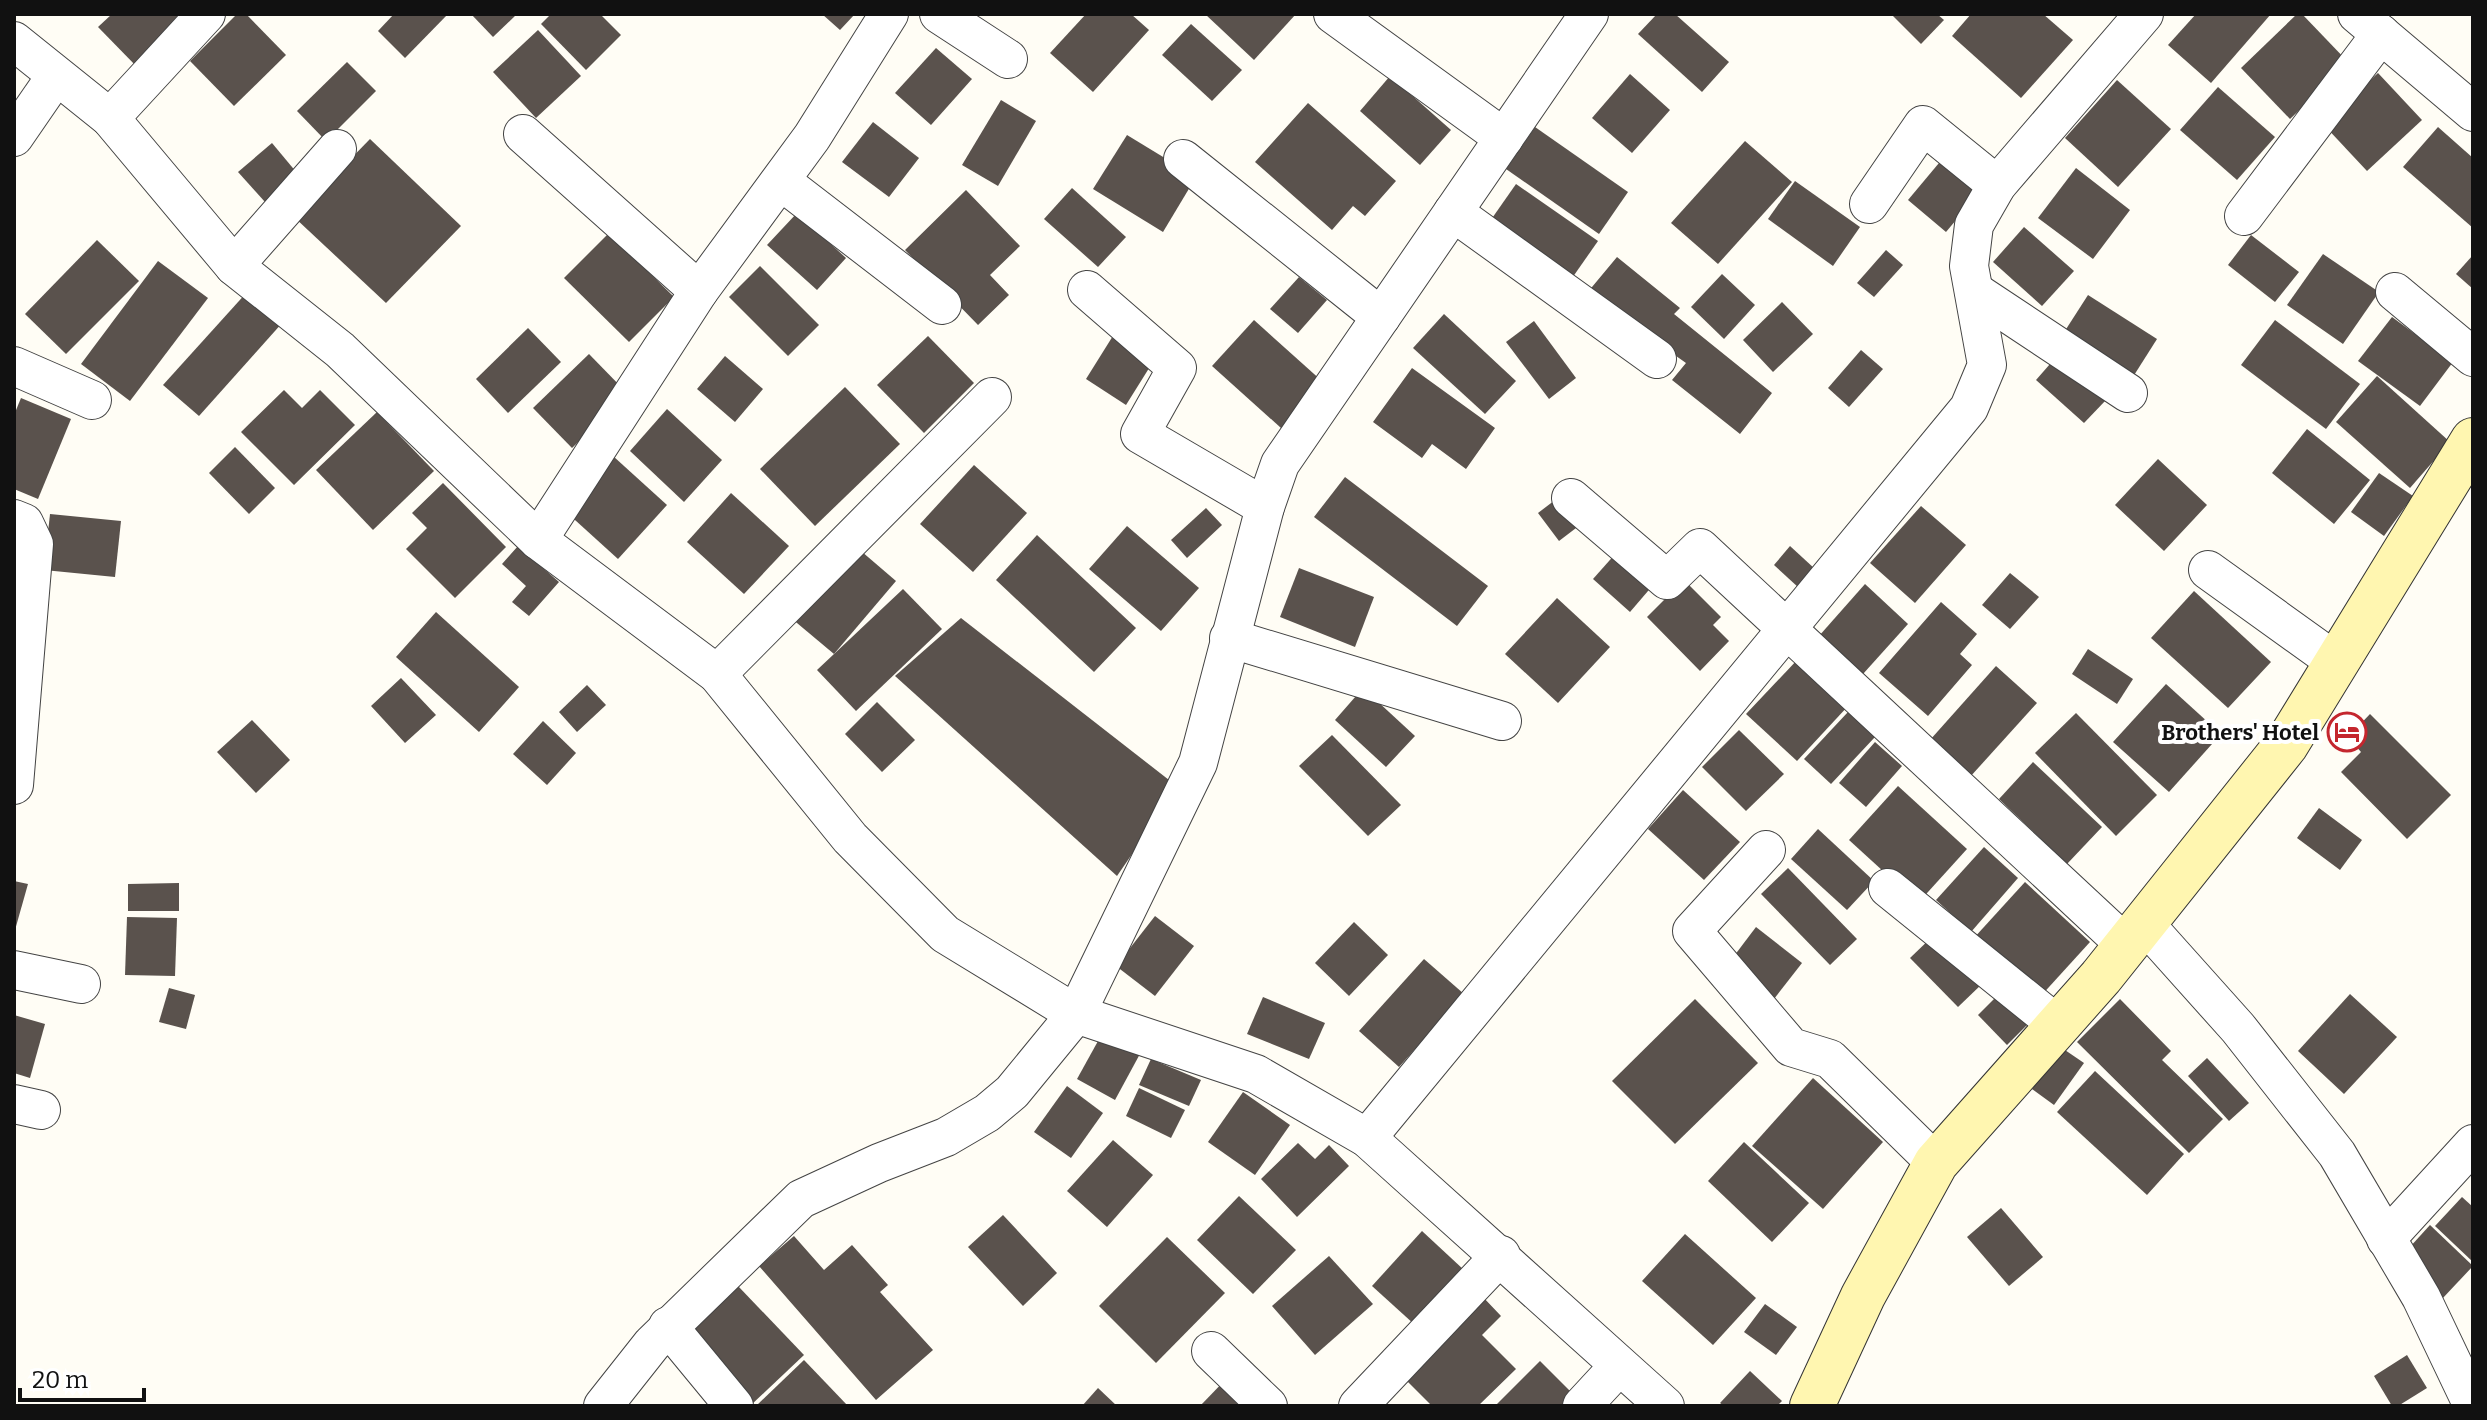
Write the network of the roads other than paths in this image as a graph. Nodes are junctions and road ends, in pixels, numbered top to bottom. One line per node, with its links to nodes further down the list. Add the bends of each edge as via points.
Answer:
1 (206, 14): 12 (street)
2 (889, 14): 18 (street)
3 (939, 14): 9 (street)
4 (1333, 14): 15 (street)
5 (1589, 14): 15 (street)
6 (2144, 14): 19 (street)
7 (2369, 24): 11 (street); 22 (street)
8 (14, 41): 10 (street)
9 (1008, 59)
10 (56, 76): 12 (street); 14 (street)
11 (2473, 112)
12 (110, 118): 23 (street)
13 (523, 134): 25 (street)
14 (14, 137)
15 (1504, 138): 21 (street)
16 (337, 149): 23 (street)
17 (1183, 159): 29 (street)
18 (781, 181): 25 (street); 28 (street)
19 (1997, 185): 20 (street, via 1923,125); 26 (street, via 1974,225 1969,266)
20 (1869, 204)
21 (1453, 212): 29 (street); 31 (street)
22 (2244, 216)
23 (234, 266): 40 (street, via 340,350)
24 (1087, 290): 38 (street, via 1177,368 1140,434)
25 (699, 291): 40 (street)
26 (1974, 291): 33 (street); 42 (street, via 1987,365 1969,408)
27 (2395, 292): 30 (street)
28 (942, 305)
29 (1381, 317): 38 (street, via 1280,464)
30 (2473, 357)
31 (1657, 359)
32 (14, 366): 35 (street)
33 (2128, 393)
34 (992, 397): 45 (street)
35 (92, 400)
36 (2473, 440): 44 (street)
37 (1571, 498): 42 (street, via 1667,580 1700,548)
38 (1265, 507): 43 (street)
39 (14, 519): 47 (street, via 24,523 34,544)
40 (538, 540): 45 (street)
41 (2208, 570): 44 (street)
42 (1784, 630): 50 (street); 55 (street)
43 (1229, 638): 46 (street); 53 (street, via 1198,763)
44 (2336, 662): 50 (street, via 2286,745)
45 (717, 674): 53 (street, via 850,838 945,934)
46 (1502, 721)
47 (14, 785)
48 (1766, 850): 57 (street, via 1692,931 1791,1047 1830,1059)
49 (1888, 888): 54 (street)
50 (2135, 934): 54 (street); 58 (street, via 2238,1028 2337,1154)
51 (14, 970): 52 (street)
52 (81, 984)
53 (1076, 1014): 55 (street, via 1256,1074); 60 (street, via 1012,1092 987,1113 946,1137 801,1199)
54 (2059, 1026): 57 (street)
55 (1367, 1138): 59 (street)
56 (2473, 1144): 58 (street)
57 (1936, 1163): 69 (street, via 1863,1296)
58 (2386, 1239): 70 (street, via 2421,1297)
59 (1501, 1255): 62 (street); 66 (street)
60 (668, 1326): 63 (street); 64 (street)
61 (1211, 1351): 65 (street)
62 (1619, 1366): 67 (street); 68 (street)
63 (603, 1406)
64 (734, 1406)
65 (1268, 1406)
66 (1358, 1406)
67 (1582, 1406)
68 (1665, 1406)
69 (1812, 1406)
70 (2473, 1406)

